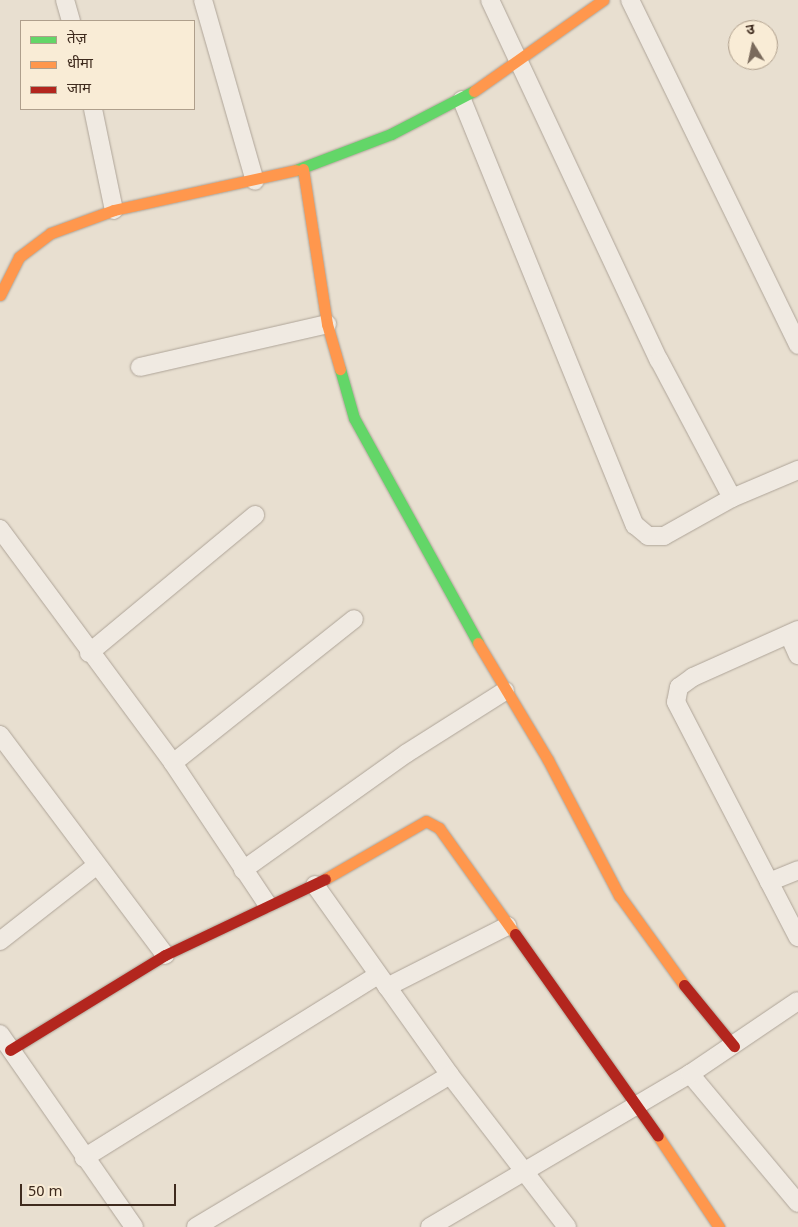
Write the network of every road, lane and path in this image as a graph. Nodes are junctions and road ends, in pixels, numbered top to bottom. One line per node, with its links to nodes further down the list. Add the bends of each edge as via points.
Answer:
1 (65, 0): 6 (street)
2 (203, 0): 11 (street)
3 (490, 0): 7 (street)
4 (603, 0): 7 (street)
5 (630, 0): 15 (street)
6 (71, 20)
7 (521, 60): 8 (street); 18 (street, via 659,360)
8 (462, 100): 10 (street, via 391,134); 18 (street, via 635,525 648,536 664,536)
9 (93, 110): 12 (street)
10 (303, 170): 11 (street); 14 (street)
11 (255, 181): 12 (street)
12 (114, 210): 13 (street, via 31,244 19,257)
13 (0, 295)
14 (327, 324): 16 (street); 25 (street, via 354,418)
15 (798, 345)
16 (140, 367)
17 (798, 470): 18 (street)
18 (732, 498)
19 (255, 515): 23 (street)
20 (0, 529): 23 (street)
21 (354, 619): 27 (street)
22 (793, 633): 24 (street); 31 (street, via 693,677 679,687 676,702)
23 (89, 653): 27 (street)
24 (798, 655)
25 (505, 691): 29 (street, via 407,753); 41 (street, via 548,760 646,938)
26 (0, 735): 28 (street)
27 (173, 763): 29 (street)
28 (97, 865): 36 (street); 37 (street)
29 (243, 870): 33 (street)
30 (798, 870): 31 (street)
31 (770, 882): 35 (street)
32 (315, 885): 33 (street); 34 (street, via 412,825 426,821 439,828); 38 (street)
33 (267, 904): 37 (street)
34 (507, 926): 38 (street); 45 (street)
35 (798, 937)
36 (0, 941)
37 (165, 955): 42 (street)
38 (383, 981): 44 (street); 46 (street)
39 (798, 1001): 41 (street)
40 (0, 1034): 42 (street)
41 (734, 1046): 43 (street)
42 (10, 1050): 46 (street)
43 (690, 1074): 45 (street); 48 (street)
44 (450, 1075): 47 (street); 50 (street)
45 (636, 1102): 47 (street); 53 (street)
46 (84, 1158): 49 (street)
47 (521, 1171): 51 (street); 52 (street)
48 (798, 1203)
49 (134, 1227)
50 (196, 1227)
51 (430, 1227)
52 (567, 1227)
53 (719, 1227)

